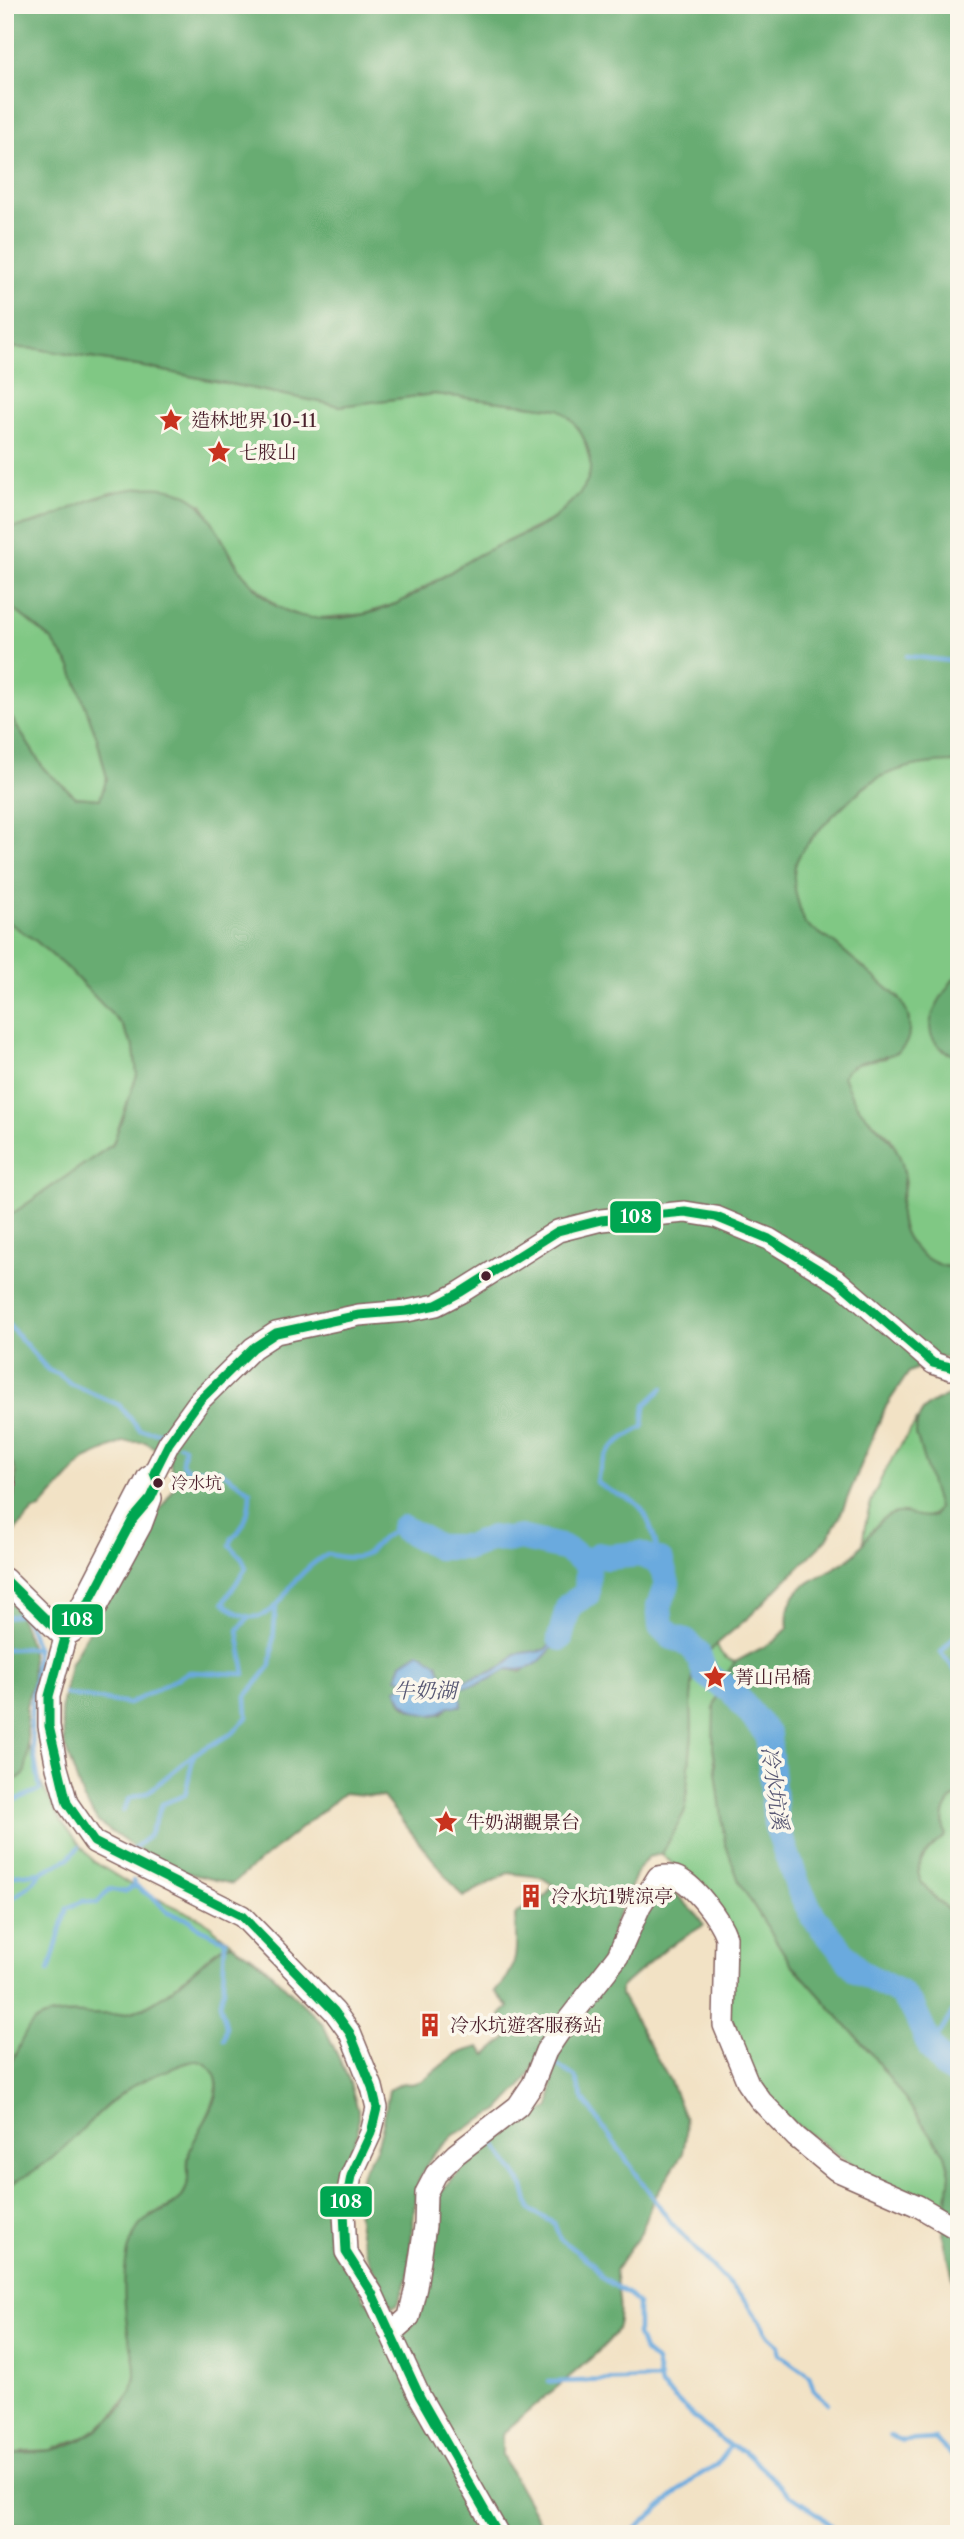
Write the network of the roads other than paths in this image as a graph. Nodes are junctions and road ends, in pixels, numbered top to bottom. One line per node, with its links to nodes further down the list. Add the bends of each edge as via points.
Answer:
1 (959, 1369): 2 (street, via 933,1363 839,1282 769,1239 726,1221 685,1212 601,1220 558,1231 436,1305 276,1333 253,1348 201,1400 169,1443)
2 (154, 1473): 5 (street, via 158,1483); 6 (street, via 162,1485); 8 (street, via 139,1493)
3 (5, 1484): 4 (street)
4 (5, 1493)
5 (151, 1498): 6 (street); 8 (street)
6 (141, 1525): 8 (street, via 94,1612)
7 (5, 1579): 8 (street)
8 (65, 1638): 10 (street, via 49,1696 49,1726 67,1803 94,1842 242,1916 350,2033 377,2108 351,2176 344,2212 346,2252)
9 (959, 2230): 10 (street, via 918,2206 836,2170 760,2100 724,2025 726,1937 722,1923 686,1882 671,1875 658,1877 618,1956 552,2042 518,2106 436,2174 426,2193 409,2317)
10 (391, 2333): 11 (street, via 420,2397)
11 (498, 2534)

